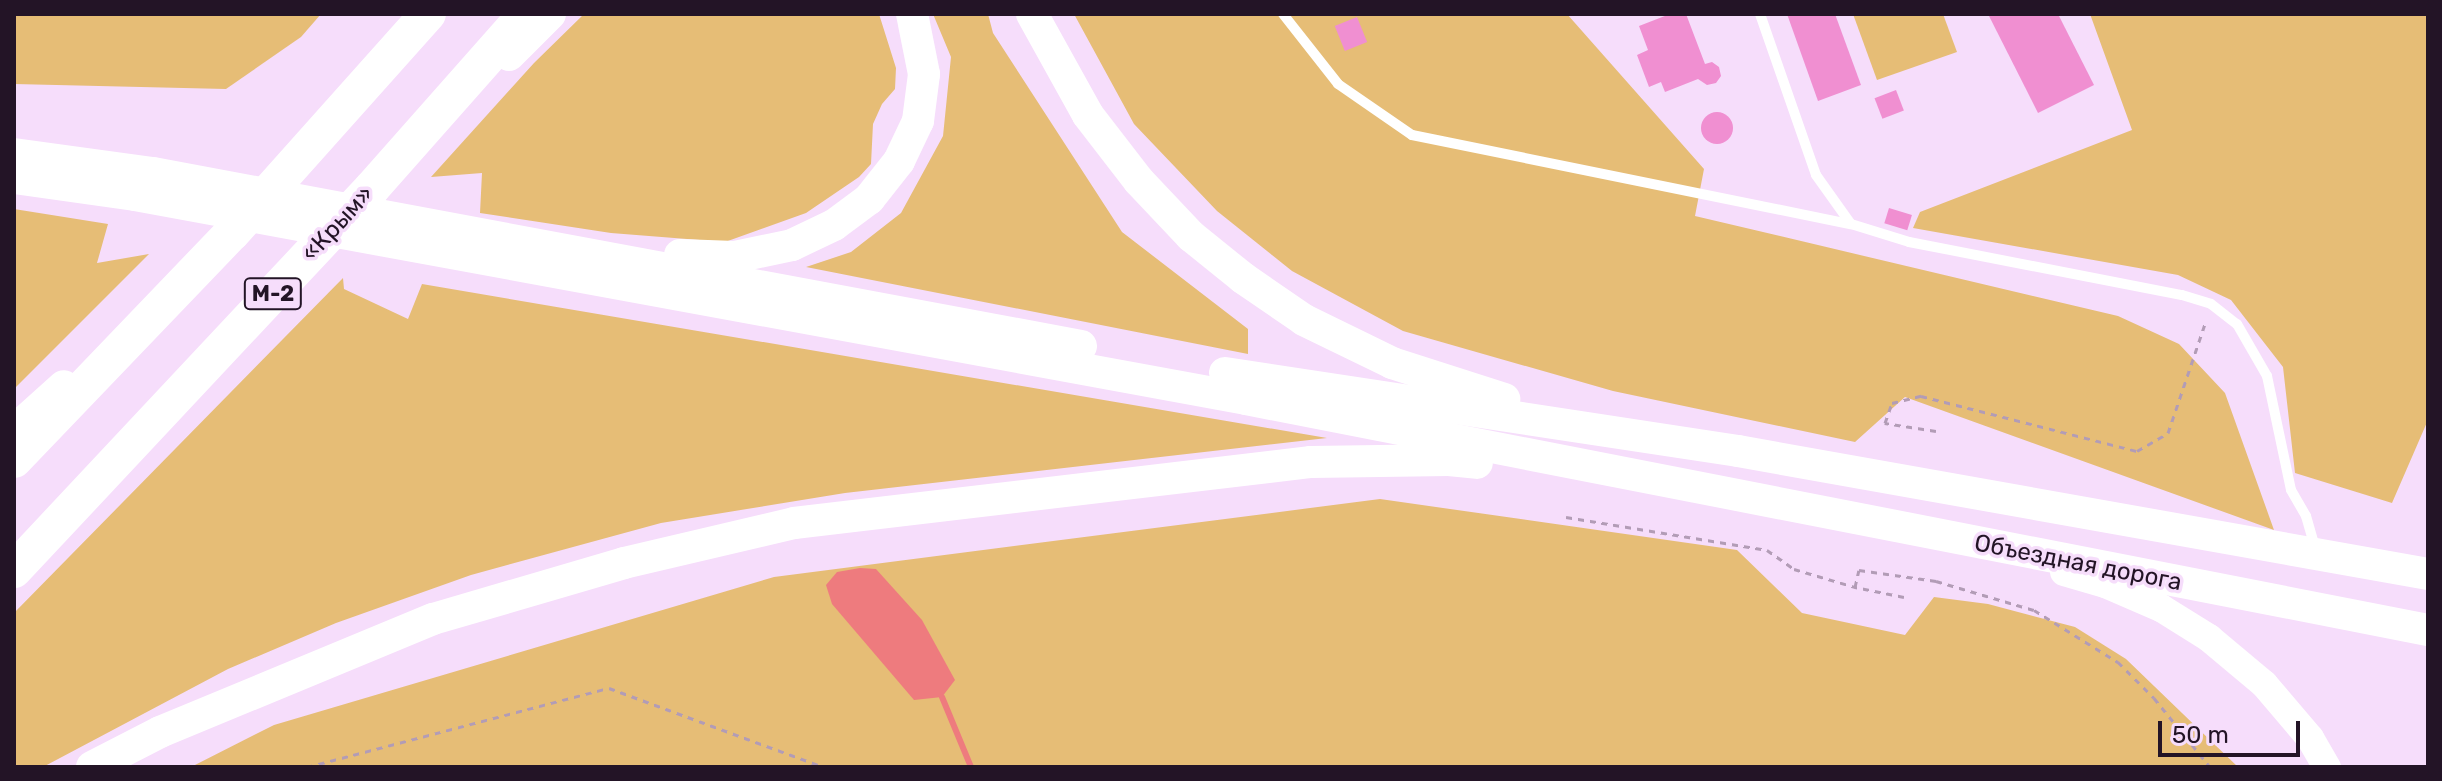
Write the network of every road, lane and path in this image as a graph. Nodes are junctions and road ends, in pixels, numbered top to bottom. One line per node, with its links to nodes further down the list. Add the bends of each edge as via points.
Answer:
1 (428, 14): 13 (highway)
2 (526, 14): 11 (highway, «Крым» / М-2)
3 (550, 14): 11 (main road)
4 (912, 14): 15 (main road, via 924,74 918,121 899,161 877,190 834,225 792,245 735,257)
5 (1032, 14): 19 (main road, via 1088,115 1139,181 1191,236 1304,320 1392,363 1485,395)
6 (1283, 14): 12 (lane, via 1338,84 1412,135)
7 (1760, 14): 12 (lane, via 1816,175)
8 (14, 154): 10 (main road)
9 (14, 178): 10 (main road)
10 (144, 184): 14 (main road)
11 (372, 188): 25 (highway, «Крым» / М-2)
12 (1851, 224): 16 (lane, via 1909,242 2138,284)
13 (232, 233): 17 (main road); 20 (highway)
14 (447, 240): 15 (main road); 21 (main road)
15 (580, 253): 19 (main road, via 1250,378)
16 (2211, 304): 18 (path, via 2168,433 2137,451 1921,396 1892,403 1885,423); 24 (lane, via 2237,324 2267,376 2291,490 2306,516)
17 (14, 431)
18 (1936, 431)
19 (1738, 451): 24 (main road, Объездная дорога)
20 (14, 460)
21 (1728, 496): 23 (main road, Объездная дорога); 30 (main road, via 1449,460 1311,462 794,523 624,563 433,619 160,732)
22 (1566, 517): 27 (path, via 1767,550 1794,569)
23 (1920, 533): 29 (main road, Объездная дорога); 34 (main road, via 2105,584 2161,608 2209,638 2264,684)
24 (2316, 553): 26 (main road, Объездная дорога)
25 (14, 570)
26 (2428, 574)
27 (1855, 587): 28 (path); 33 (path, via 1859,570 1936,581 2034,610 2118,662)
28 (1904, 597)
29 (2428, 630)
30 (92, 767)
31 (307, 767): 32 (path, via 609,688)
32 (824, 767)
33 (2210, 767)
34 (2327, 767)

